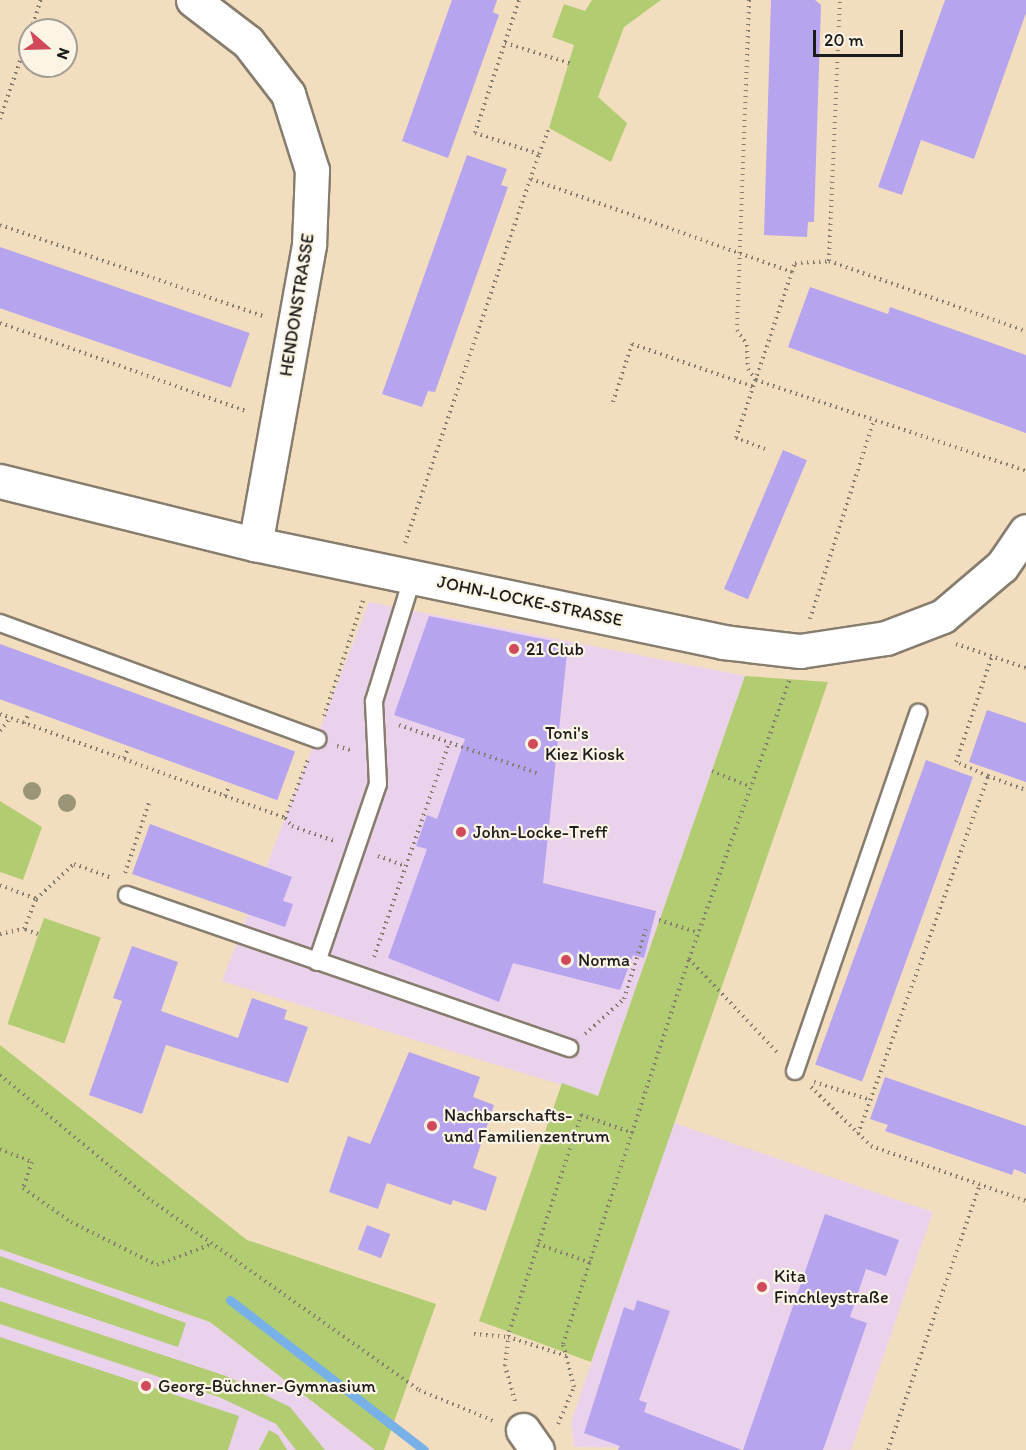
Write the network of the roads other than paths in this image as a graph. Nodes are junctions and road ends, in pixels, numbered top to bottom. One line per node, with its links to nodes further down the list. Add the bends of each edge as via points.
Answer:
1 (193, 0): 4 (street, HENDONSTRASSE, via 248,42 288,94 312,170 309,245)
2 (0, 481): 4 (street, JOHN-LOCKE-STRASSE)
3 (1026, 531): 5 (street, JOHN-LOCKE-STRASSE, via 1002,566 943,616 886,638 825,650 723,642)
4 (255, 544): 5 (street, JOHN-LOCKE-STRASSE)
5 (408, 561): 10 (lane, via 374,701 378,784)
6 (0, 623): 8 (lane)
7 (918, 713): 12 (lane)
8 (317, 739)
9 (127, 895): 10 (lane)
10 (317, 962): 11 (lane)
11 (569, 1048)
12 (798, 1074)

